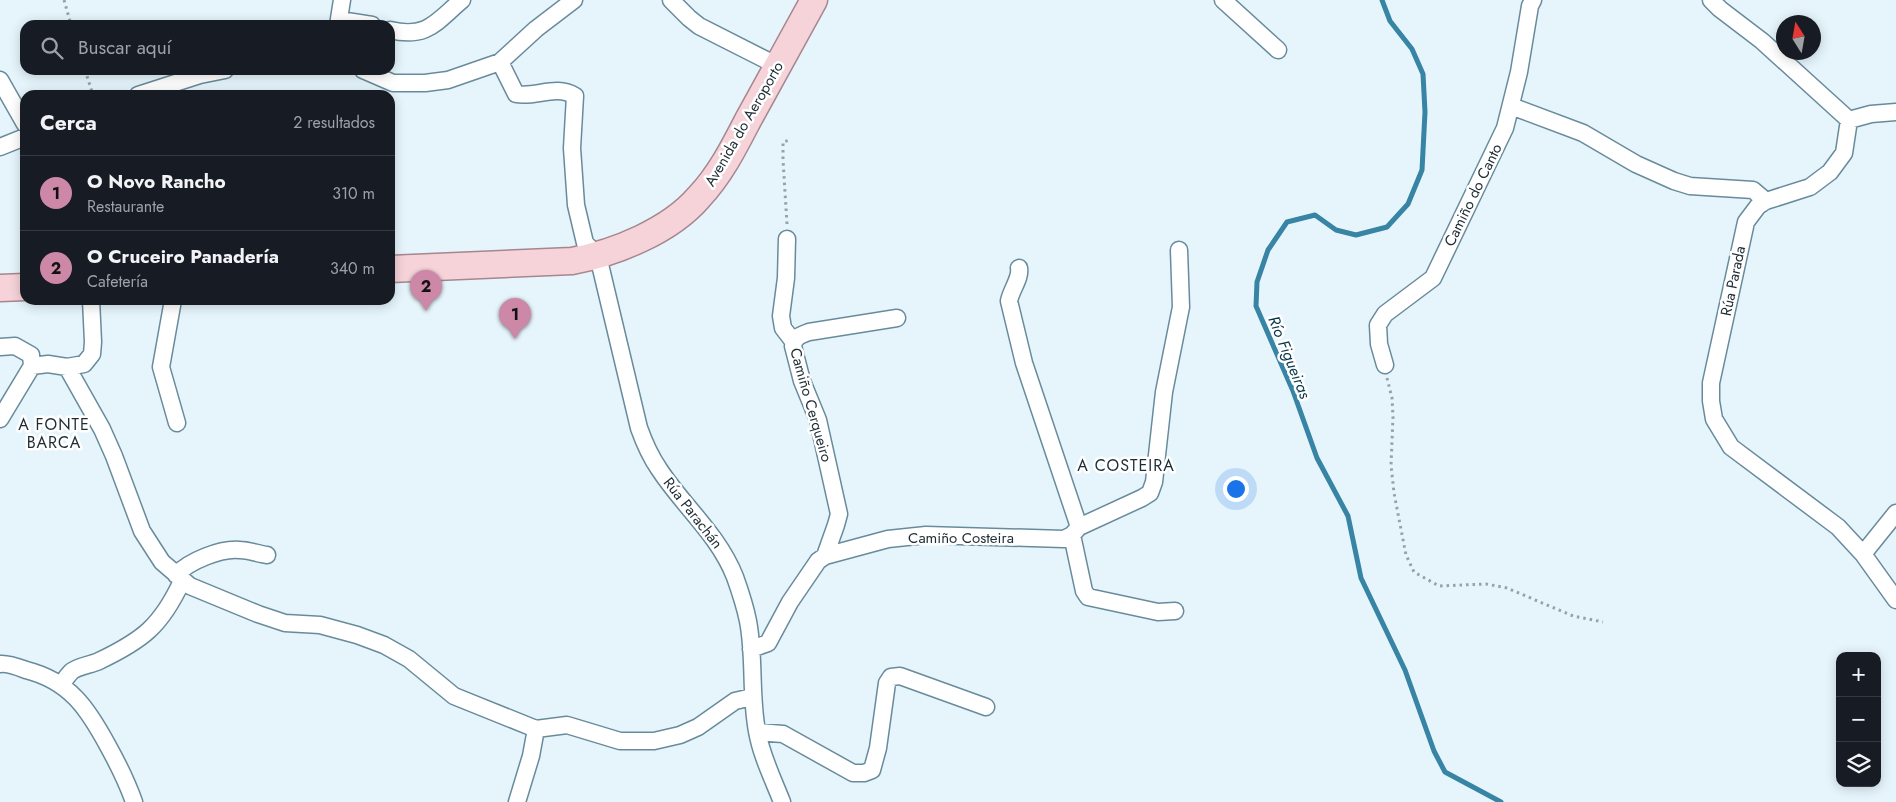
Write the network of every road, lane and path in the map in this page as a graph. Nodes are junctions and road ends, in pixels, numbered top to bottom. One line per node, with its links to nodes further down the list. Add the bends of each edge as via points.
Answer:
1 (64, 0): 10 (path)
2 (342, 0): 11 (street)
3 (462, 0): 12 (street, via 427,29 415,34)
4 (574, 0): 14 (street, via 536,28)
5 (671, 0): 15 (street, via 699,26)
6 (814, 0): 15 (main road, Avenida do Aeroporto)
7 (1223, 0): 13 (street)
8 (1533, 0): 22 (street, Camiño do Canto)
9 (1711, 0): 25 (street, via 1762,41)
10 (70, 20)
11 (339, 20)
12 (395, 31)
13 (1278, 50)
14 (500, 62): 18 (street, via 426,84 393,83); 32 (street, via 516,94 567,91 575,96 572,148 576,205 585,243)
15 (778, 66): 32 (main road, Avenida do Aeroporto, via 728,157 699,198 669,222)
16 (87, 75): 20 (path)
17 (200, 75): 21 (street)
18 (375, 75)
19 (0, 80): 24 (street)
20 (91, 90)
21 (154, 90)
22 (1511, 106): 29 (street, via 1583,133 1636,164 1674,181 1690,186 1753,190); 42 (street, Camiño do Canto, via 1505,128 1433,278 1385,314 1378,325)
23 (1896, 112): 25 (street)
24 (20, 115)
25 (1849, 120): 29 (street, Rúa Parada, via 1844,153 1830,172 1810,187)
26 (20, 139): 28 (street)
27 (790, 140): 30 (path, via 783,142 782,160)
28 (0, 147)
29 (1766, 201): 49 (street, Rúa Parada, via 1746,222 1711,383 1714,419 1731,447 1838,527)
30 (787, 239): 40 (street, Camiño Cerqueiro, via 781,316 783,328)
31 (1179, 250): 48 (street, Camiño Costeira, via 1181,307 1164,392 1154,482 1150,492 1142,498)
32 (598, 256): 34 (main road, Avenida do Aeroporto, via 542,263); 56 (street, Rúa Parachán, via 645,443 659,470 715,539 727,559 748,620)
33 (1019, 268): 48 (street, via 1009,301 1024,363)
34 (395, 269)
35 (20, 287): 36 (main road)
36 (0, 288)
37 (91, 305): 44 (street, via 92,354 84,364)
38 (172, 305): 46 (street, via 161,367)
39 (897, 318): 40 (street, Camiño Cerqueiro, via 809,332)
40 (793, 341): 51 (street, Camiño Cerqueiro, via 802,381 818,420 838,514)
41 (0, 347): 43 (street, via 15,346 31,355)
42 (1384, 365): 55 (path, via 1392,398 1394,493 1406,555 1414,572 1439,586 1486,584 1507,588 1572,616)
43 (32, 366): 44 (street); 45 (street)
44 (66, 367): 52 (street, via 102,428 142,531 162,562)
45 (0, 419)
46 (177, 423)
47 (1896, 513): 49 (street)
48 (1075, 531): 51 (street, Camiño Costeira, via 1064,539 907,536); 54 (street, via 1084,591 1088,597 1158,612)
49 (1863, 554): 53 (street, Rúa Parada)
50 (267, 555): 52 (street, via 231,550 192,562 183,567)
51 (825, 556): 56 (street, via 818,561 790,602 768,643)
52 (179, 578): 58 (street, via 172,602 145,635 105,658 72,671); 61 (street, via 190,586 284,623 320,625 384,645 409,659 454,696)
53 (1896, 600)
54 (1175, 611)
55 (1603, 622)
56 (751, 649): 59 (street, Rúa Parachán)
57 (0, 664): 58 (street, via 37,673)
58 (61, 684): 63 (street, via 80,701 92,718 126,778)
59 (752, 697): 61 (street, via 736,701 698,727 654,741 620,741 567,725); 62 (street, Rúa Parachán)
60 (986, 707): 62 (street, via 900,676 891,677 887,683 872,770 864,774 853,773 783,734)
61 (536, 729): 64 (street)
62 (757, 732): 65 (street, Rúa Parachán)
63 (134, 802)
64 (517, 802)
65 (782, 802)

